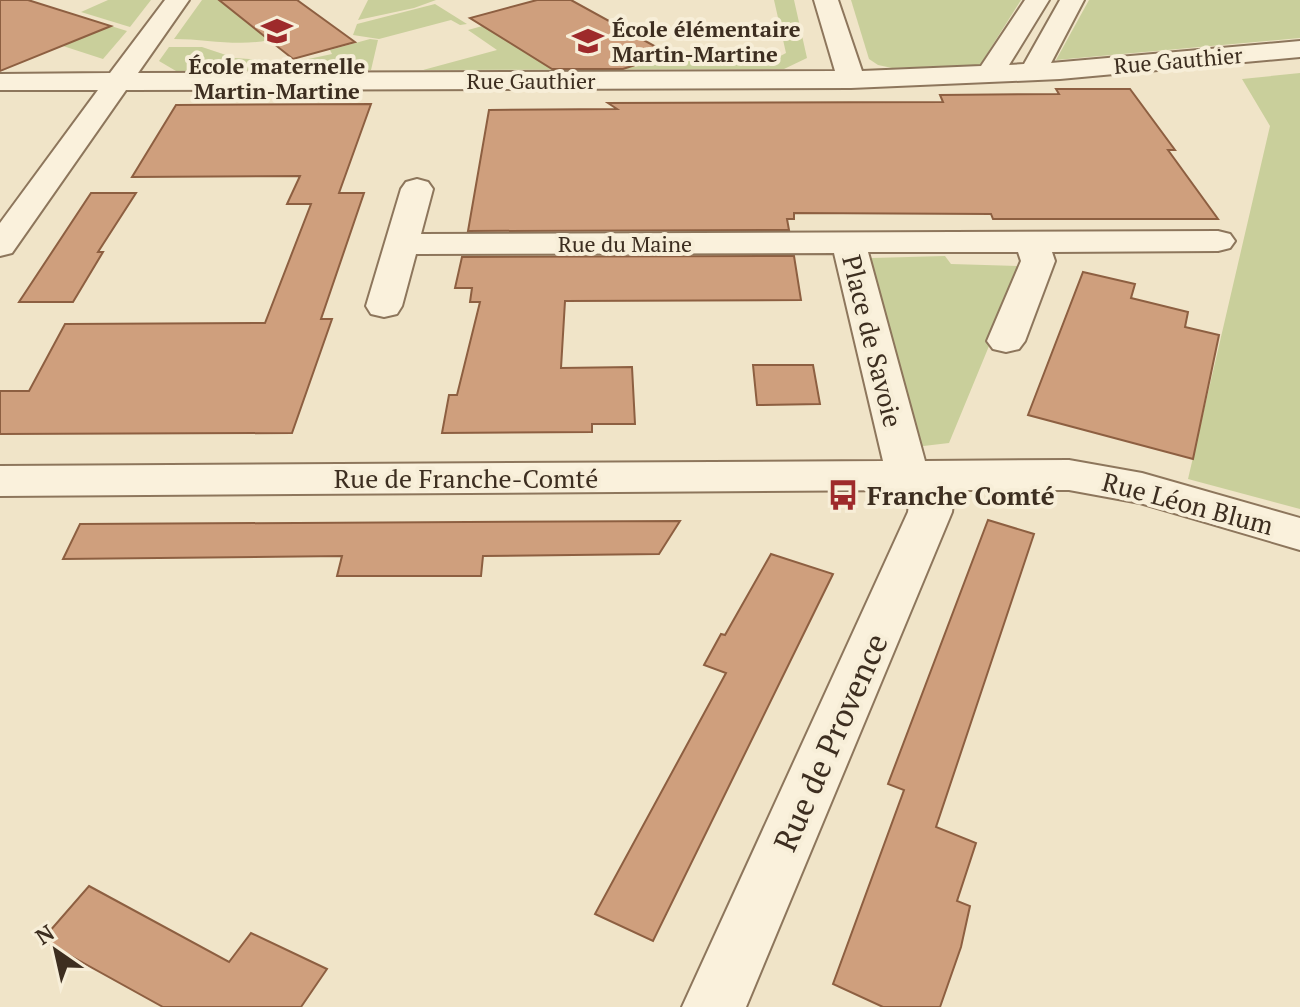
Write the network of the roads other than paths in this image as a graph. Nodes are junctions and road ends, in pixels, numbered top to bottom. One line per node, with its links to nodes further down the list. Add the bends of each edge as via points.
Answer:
1 (177, 0): 9 (street)
2 (826, 0): 8 (street)
3 (1037, 0): 7 (street)
4 (1072, 0): 6 (street)
5 (1300, 49): 6 (street, Rue Gauthier)
6 (1033, 72): 7 (street, Rue Gauthier)
7 (989, 75): 8 (street, Rue Gauthier)
8 (851, 80): 9 (street, Rue Gauthier)
9 (119, 81): 10 (street, Rue Gauthier); 16 (street)
10 (0, 82)
11 (417, 189): 15 (street)
12 (1218, 241): 13 (street, Place de Savoie)
13 (1031, 242): 14 (street, Place de Savoie); 18 (street, via 1038,261)
14 (849, 243): 15 (street, Rue du Maine); 19 (street, Place de Savoie)
15 (401, 244): 17 (street)
16 (0, 246)
17 (384, 306)
18 (1006, 341)
19 (920, 476): 20 (street, Rue de Franche-Comté); 21 (street, Rue Léon Blum, via 1092,477); 22 (street, Rue de Provence, via 934,500 930,512)
20 (0, 481)
21 (1300, 534)
22 (714, 1007)

